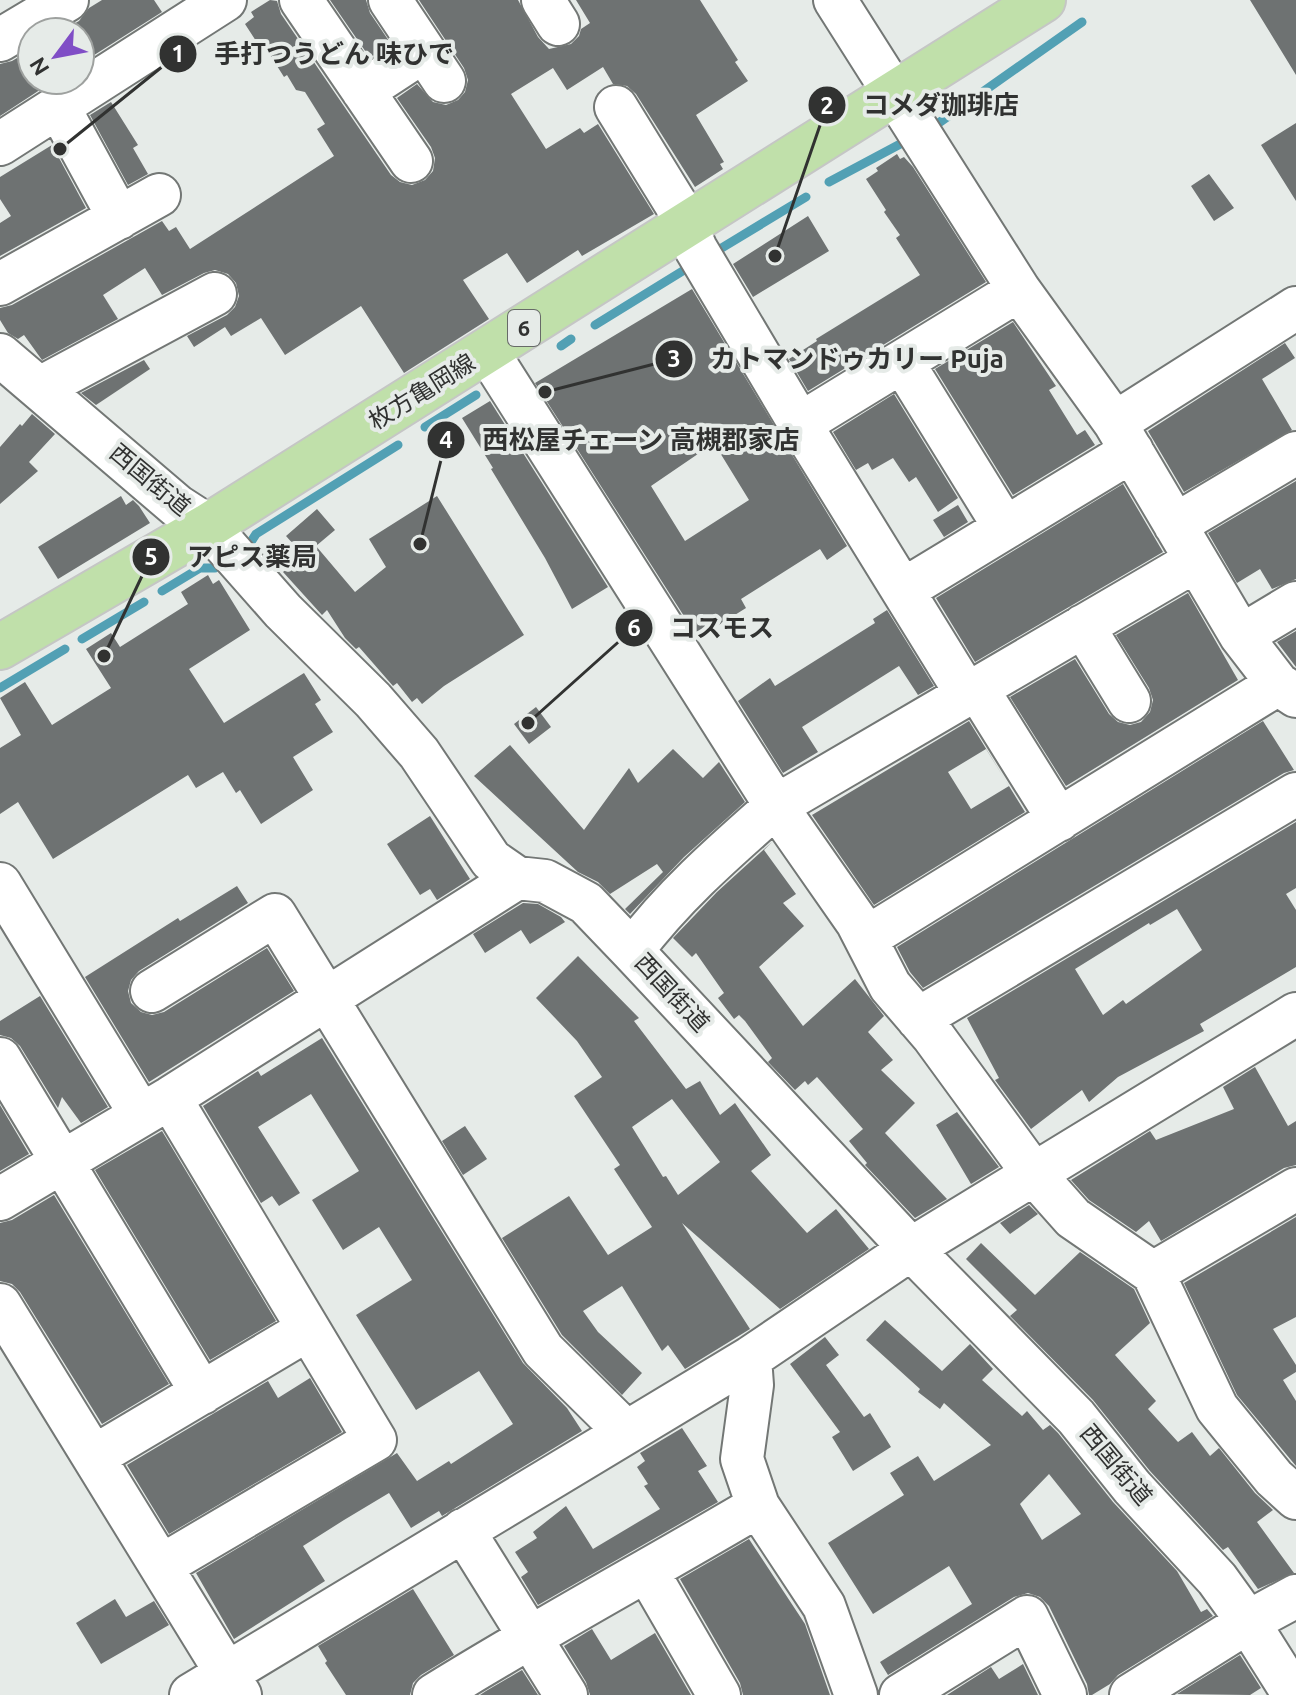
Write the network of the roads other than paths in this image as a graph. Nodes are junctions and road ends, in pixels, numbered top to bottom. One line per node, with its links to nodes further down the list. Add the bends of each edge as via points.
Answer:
1 (67, 0): 7 (street)
2 (301, 0): 8 (street)
3 (390, 0): 8 (street, via 434,66)
4 (835, 0): 9 (street)
5 (1043, 0): 9 (main road, 枚方亀岡線 / 6)
6 (218, 2): 10 (street)
7 (0, 40)
8 (363, 91): 13 (street)
9 (894, 94): 16 (main road, 枚方亀岡線 / 6); 18 (street)
10 (58, 106): 12 (street); 15 (street)
11 (616, 107): 16 (street)
12 (0, 144)
13 (411, 161)
14 (159, 195): 15 (street)
15 (119, 218): 17 (street)
16 (685, 225): 21 (main road, 枚方亀岡線 / 6); 25 (street)
17 (0, 284)
18 (1019, 290): 23 (street); 26 (street)
19 (215, 294): 24 (street)
20 (1294, 314): 26 (street)
21 (487, 351): 29 (main road, 枚方亀岡線 / 6); 41 (street)
22 (0, 355): 24 (street, 西国街道)
23 (903, 363): 25 (street); 30 (street)
24 (40, 388): 29 (street, 西国街道, via 177,506)
25 (800, 424): 32 (street)
26 (1123, 437): 28 (street); 30 (street)
27 (1296, 453): 28 (street)
28 (1175, 525): 31 (street)
29 (208, 526): 36 (main road, 枚方亀岡線 / 6); 43 (street, 西国街道, via 283,611 373,700 419,753 491,860)
30 (1005, 528): 32 (street)
31 (1195, 561): 34 (street); 35 (street)
32 (903, 590): 37 (street)
33 (1296, 603): 35 (street)
34 (1083, 626): 37 (street); 39 (street)
35 (1241, 636): 38 (street)
36 (0, 647)
37 (971, 690): 41 (street); 42 (street)
38 (1287, 690): 42 (street)
39 (1129, 701)
40 (1296, 794): 50 (street)
41 (776, 806): 45 (street); 46 (street, via 655,920)
42 (1059, 820): 45 (street)
43 (517, 878): 46 (street, 西国街道, via 545,881 586,903); 48 (street)
44 (0, 884): 52 (street)
45 (866, 938): 50 (street, via 890,986)
46 (632, 951): 57 (street, 西国街道)
47 (152, 991): 48 (street, via 275,915)
48 (327, 999): 52 (street); 63 (street, via 543,1350)
49 (1296, 1014): 54 (street)
50 (918, 1019): 54 (street)
51 (0, 1059): 53 (street)
52 (155, 1107): 53 (street); 60 (street)
53 (62, 1162): 56 (street); 62 (street)
54 (1033, 1173): 57 (street); 58 (street, via 1073,1218)
55 (1296, 1189): 58 (street)
56 (0, 1199)
57 (911, 1249): 61 (street); 71 (street, 西国街道, via 1076,1417)
58 (1153, 1273): 65 (street, via 1217,1408)
59 (0, 1305): 64 (street)
60 (307, 1330): 62 (street); 68 (street, via 375,1440)
61 (750, 1358): 63 (street); 66 (street, via 752,1385 742,1459)
62 (202, 1393): 64 (street)
63 (626, 1432): 67 (street)
64 (95, 1456): 68 (street)
65 (1296, 1498)
66 (758, 1506): 69 (street); 78 (street, via 824,1606)
67 (463, 1530): 72 (street); 73 (street)
68 (161, 1566): 73 (street)
69 (647, 1571): 72 (street); 77 (street)
70 (1296, 1596): 71 (street)
71 (1248, 1622): 81 (street); 82 (street, 西国街道)
72 (529, 1636): 75 (street); 76 (street)
73 (234, 1684): 74 (street)
74 (191, 1695)
75 (434, 1695)
76 (566, 1695)
77 (719, 1695)
78 (856, 1695)
79 (901, 1695): 80 (street, via 1027,1617)
80 (1065, 1695)
81 (1131, 1695)
82 (1294, 1695)

